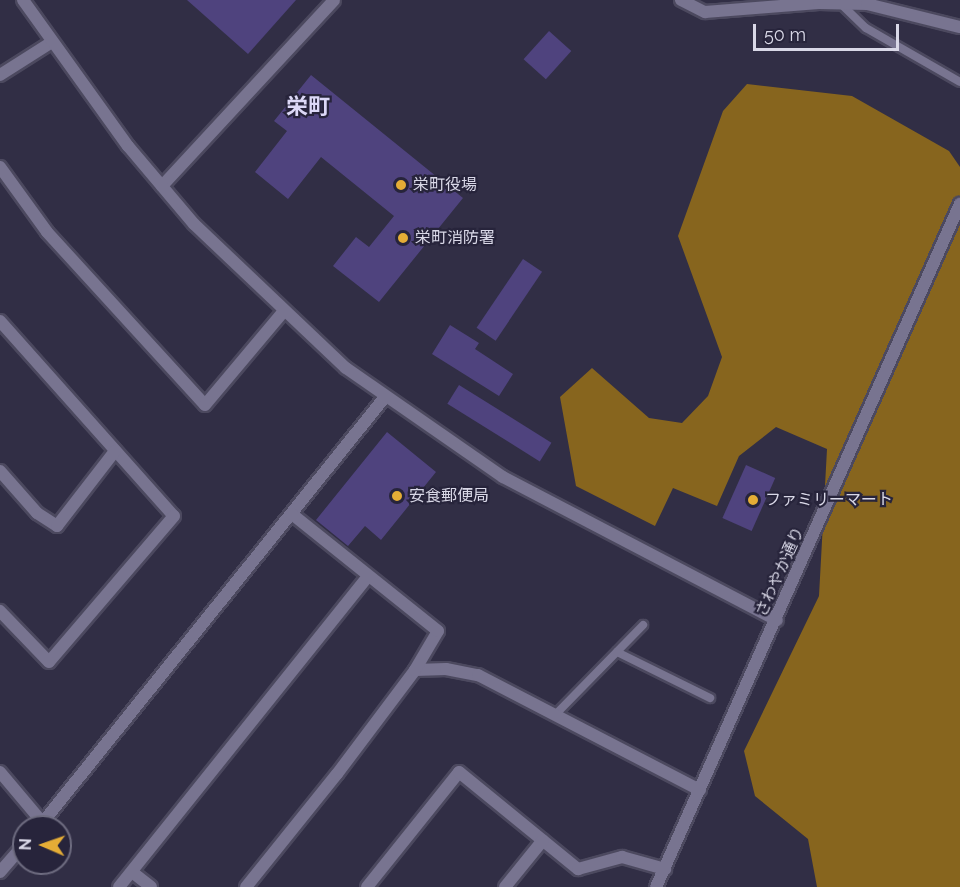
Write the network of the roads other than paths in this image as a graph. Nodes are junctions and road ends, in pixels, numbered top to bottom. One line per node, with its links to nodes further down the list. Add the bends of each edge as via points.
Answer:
1 (23, 0): 7 (street)
2 (334, 0): 11 (street)
3 (681, 0): 5 (street, via 705,12)
4 (868, 2): 5 (street); 6 (street)
5 (840, 3): 9 (lane, via 866,28)
6 (958, 22)
7 (52, 42): 8 (street); 11 (street)
8 (0, 75)
9 (960, 82)
10 (0, 167): 13 (street, via 47,232 205,405)
11 (162, 186): 13 (street)
12 (960, 204): 21 (street, さわやか通り)
13 (283, 312): 15 (street)
14 (0, 321): 16 (street)
15 (380, 394): 18 (street); 21 (street, via 503,477)
16 (115, 451): 17 (street, via 57,526 37,513); 20 (street, via 174,516 49,662)
17 (0, 471)
18 (292, 514): 19 (street); 30 (street)
19 (368, 576): 24 (street, via 438,631); 35 (street)
20 (0, 612)
21 (777, 620): 28 (street, さわやか通り)
22 (643, 625): 23 (lane)
23 (617, 652): 25 (lane); 26 (lane)
24 (415, 670): 26 (street, via 446,669 478,675); 38 (street)
25 (710, 698)
26 (555, 715): 28 (street)
27 (0, 772): 29 (street)
28 (700, 790): 33 (street, さわやか通り)
29 (33, 815)
30 (49, 815)
31 (543, 840): 33 (street, via 578,869 622,857); 39 (street, via 459,772); 40 (street)
32 (12, 858): 34 (street)
33 (665, 869): 41 (street, さわやか通り)
34 (0, 872)
35 (132, 872): 36 (street); 37 (street)
36 (118, 887)
37 (151, 887)
38 (246, 887)
39 (367, 887)
40 (505, 887)
41 (656, 887)

